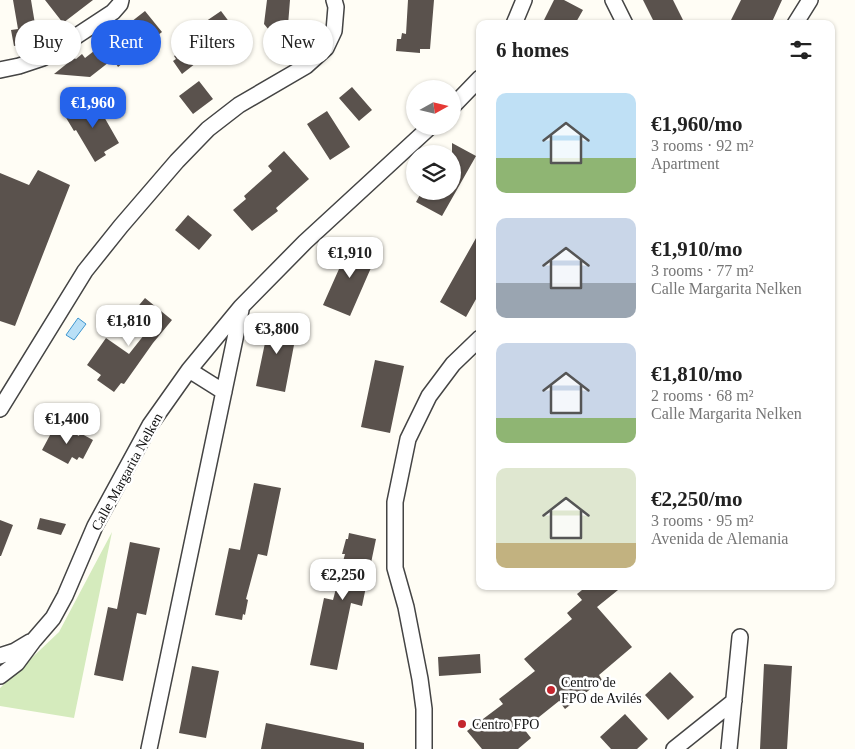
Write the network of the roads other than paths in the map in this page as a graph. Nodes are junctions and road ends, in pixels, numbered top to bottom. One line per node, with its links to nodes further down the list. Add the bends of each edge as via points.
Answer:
1 (121, 0): 9 (street, via 113,12 43,58)
2 (334, 0): 17 (street, via 334,31 326,48 306,66 239,106 208,129 177,161 85,272)
3 (524, 0): 6 (street)
4 (613, 0): 7 (street)
5 (810, 0): 8 (street)
6 (516, 20)
7 (623, 20)
8 (798, 20)
9 (0, 70)
10 (476, 82): 11 (street)
11 (461, 98)
12 (421, 135): 13 (street, Calle Margarita Nelken, via 305,242)
13 (241, 307): 15 (street, Calle Margarita Nelken); 16 (street)
14 (476, 342): 24 (street, via 453,364 429,396 408,439 395,502 395,568 421,687)
15 (190, 370): 16 (street); 19 (street, Calle Margarita Nelken, via 150,425 95,526 54,618)
16 (224, 392): 23 (street)
17 (0, 409)
18 (740, 637): 22 (street)
19 (34, 640): 20 (street); 21 (street, via 18,663)
20 (0, 656)
21 (0, 676)
22 (734, 700): 25 (street); 26 (street)
23 (148, 749)
24 (424, 749)
25 (674, 749)
26 (729, 749)

